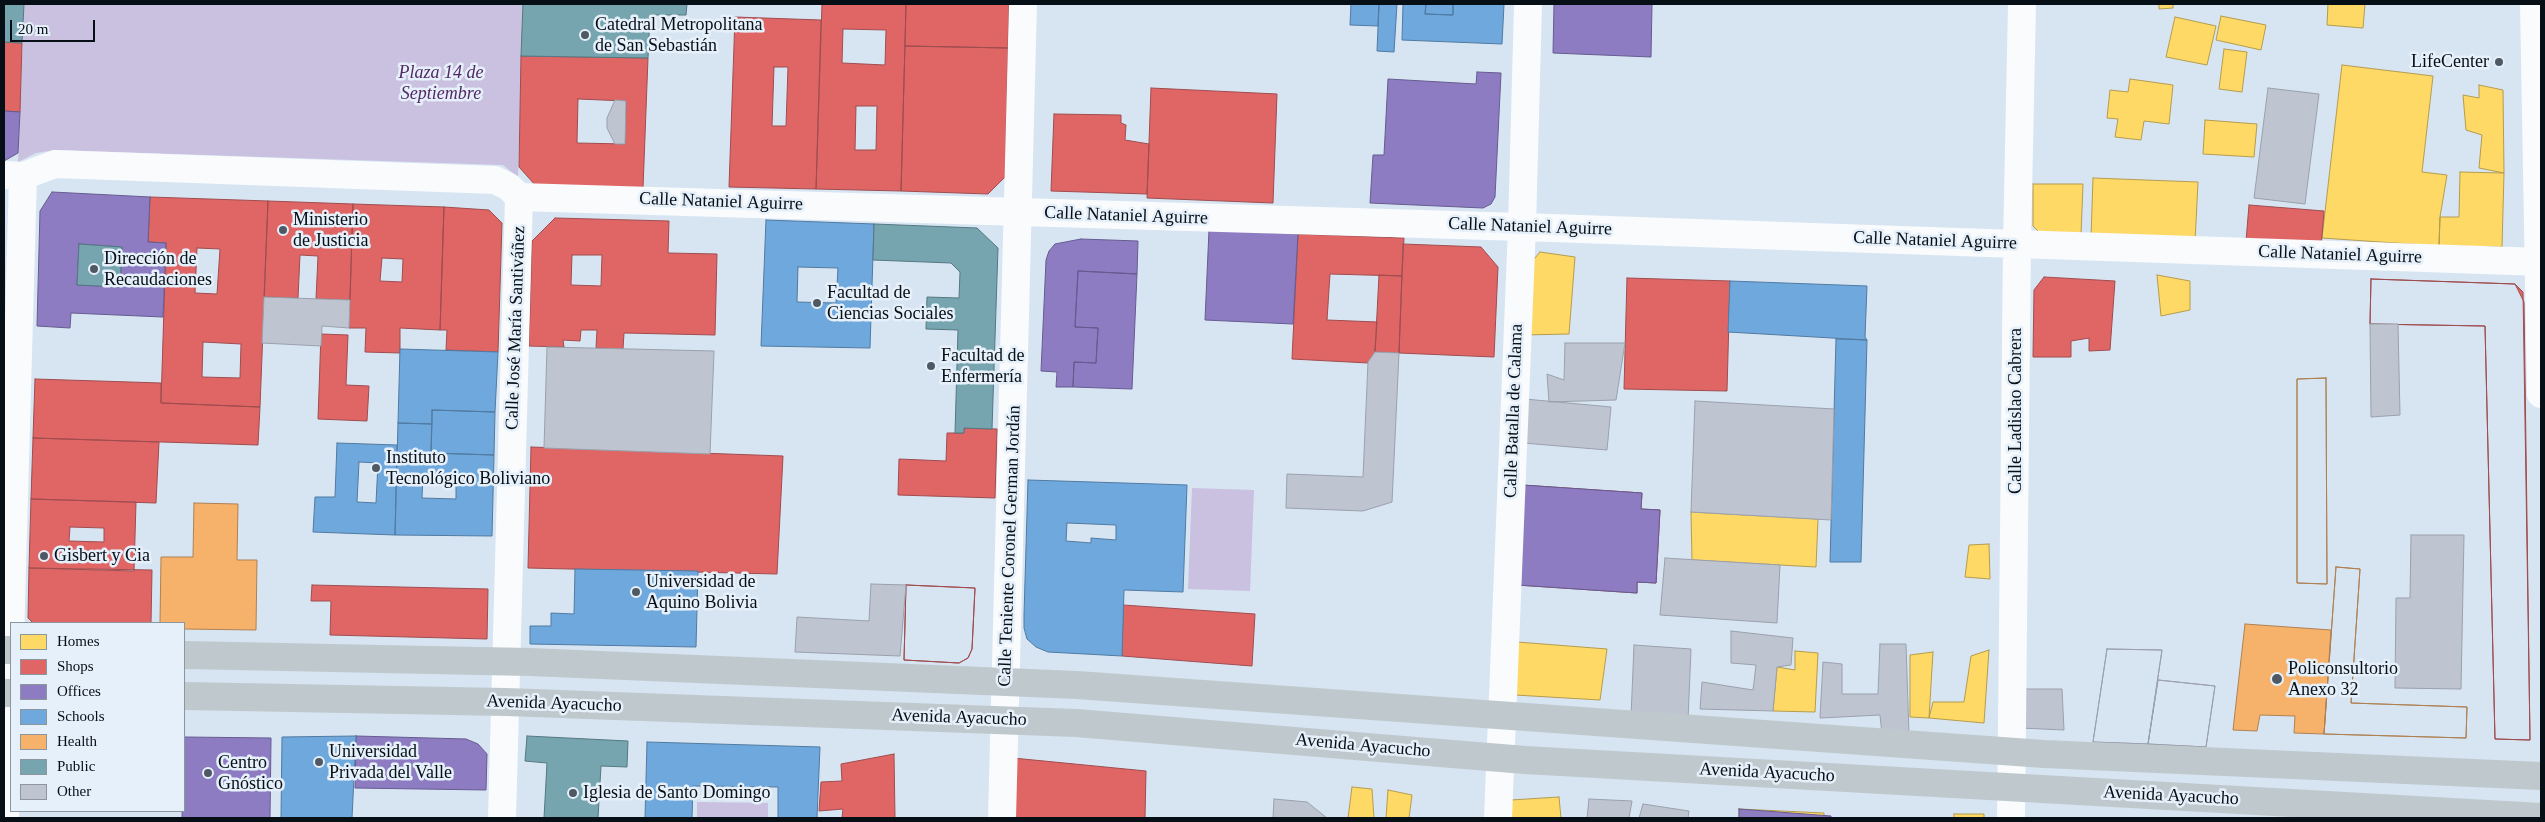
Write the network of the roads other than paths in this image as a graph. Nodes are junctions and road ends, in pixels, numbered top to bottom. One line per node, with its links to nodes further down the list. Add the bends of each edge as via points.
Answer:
1 (1023, 4): 7 (street, Calle Teniente Coronel German Jordán)
2 (1528, 4): 8 (street, Calle Batalla de Calama)
3 (2022, 4): 9 (street, Calle Ladislao Cabrera)
4 (2534, 4): 10 (street)
5 (13, 175): 6 (street, via 55,164 495,180 510,187); 12 (street)
6 (519, 197): 7 (street, Calle Nataniel Aguirre); 14 (street, Calle José María Santiváñez)
7 (1018, 213): 8 (street, Calle Nataniel Aguirre); 15 (street, Calle Teniente Coronel German Jordán)
8 (1522, 227): 9 (street, Calle Nataniel Aguirre); 19 (street, Calle Batalla de Calama)
9 (2017, 243): 10 (street, Calle Nataniel Aguirre); 21 (street, Calle Ladislao Cabrera)
10 (2540, 262): 11 (street)
11 (2541, 394)
12 (8, 650): 16 (street)
13 (185, 655): 14 (main road, Avenida Ayacucho)
14 (507, 661): 15 (main road, Avenida Ayacucho); 18 (street, Calle José María Santiváñez)
15 (1006, 682): 19 (main road, Avenida Ayacucho); 20 (street, Calle Teniente Coronel German Jordán)
16 (8, 693): 26 (street)
17 (185, 696): 18 (main road, Avenida Ayacucho)
18 (506, 702): 20 (main road, Avenida Ayacucho); 27 (street, Calle José María Santiváñez)
19 (1502, 716): 21 (main road, Avenida Ayacucho); 22 (street, Calle Batalla de Calama)
20 (1005, 720): 22 (main road, Avenida Ayacucho); 28 (street, Calle Teniente Coronel German Jordán)
21 (2013, 751): 23 (main road, Avenida Ayacucho); 24 (street, Calle Ladislao Cabrera)
22 (1500, 757): 24 (main road, Avenida Ayacucho); 29 (street, Calle Batalla de Calama)
23 (2541, 776)
24 (2013, 787): 25 (main road, Avenida Ayacucho); 30 (street, Calle Ladislao Cabrera)
25 (2541, 817)
26 (5, 818)
27 (502, 818)
28 (1002, 818)
29 (1498, 818)
30 (2012, 818)

